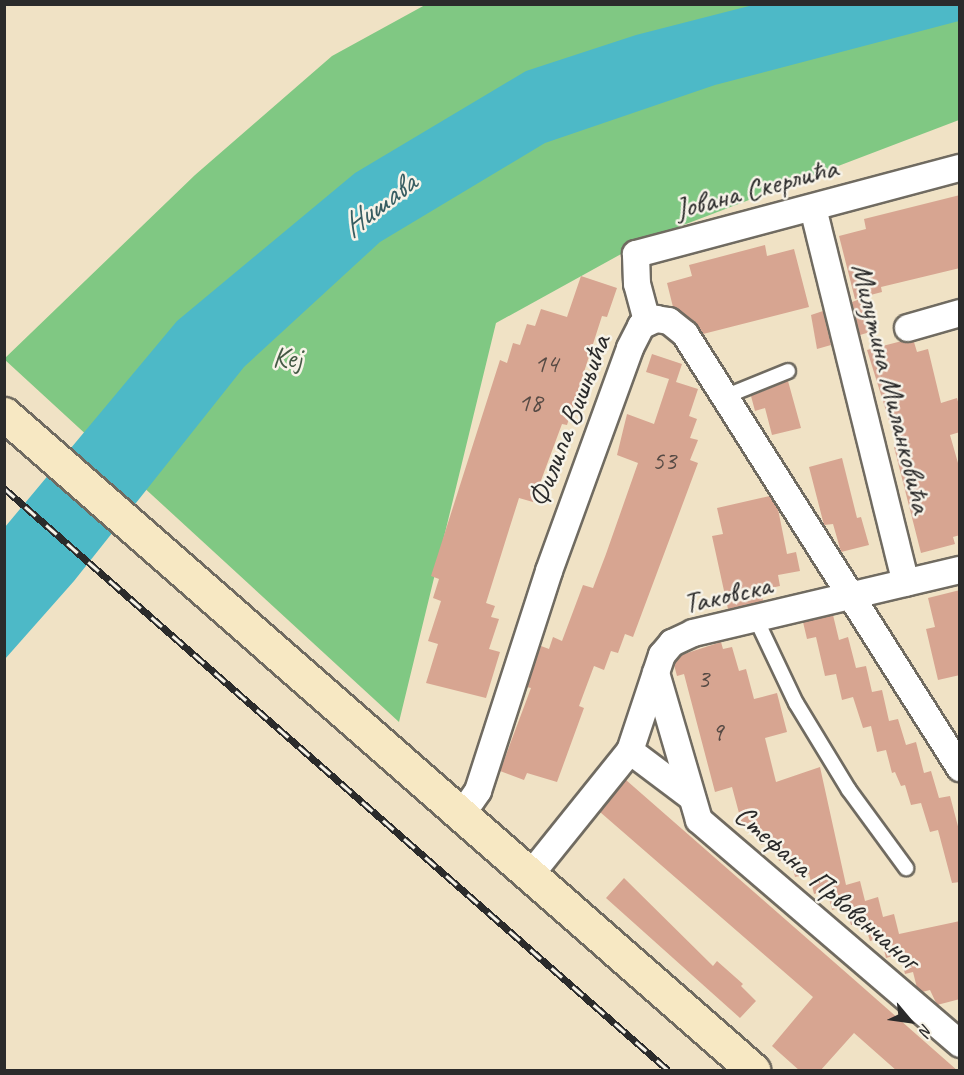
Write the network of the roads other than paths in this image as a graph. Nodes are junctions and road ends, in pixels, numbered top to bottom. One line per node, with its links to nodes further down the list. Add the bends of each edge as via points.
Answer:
1 (960, 168): 2 (street, Јована Скерлића)
2 (813, 208): 4 (street, Јована Скерлића, via 636,254 637,285); 10 (street, Милутина Миланковића)
3 (960, 313): 5 (street)
4 (647, 321): 7 (street, Филипа Вишњића, via 669,321 685,334); 17 (street, Филипа Вишњића, via 633,340 617,380 549,571 478,791)
5 (908, 328)
6 (788, 371): 7 (lane)
7 (724, 397): 11 (street, Филипа Вишњића)
8 (14, 423): 17 (street)
9 (960, 570): 10 (street, Таковска)
10 (906, 583): 11 (street, Таковска)
11 (853, 597): 12 (street, Таковска); 15 (street)
12 (757, 621): 13 (street, Таковска, via 683,636 667,648); 18 (lane, via 796,703 849,790)
13 (656, 673): 14 (street, Таковска); 16 (street, Стефана Првовенчаног)
14 (630, 751): 16 (street, Стефана Првовенчаног); 19 (street, Таковска)
15 (960, 768)
16 (690, 796): 20 (street, Стефана Првовенчаног, via 699,820)
17 (462, 814): 19 (street)
18 (906, 868)
19 (531, 874): 21 (street)
20 (960, 1044)
21 (753, 1071)

